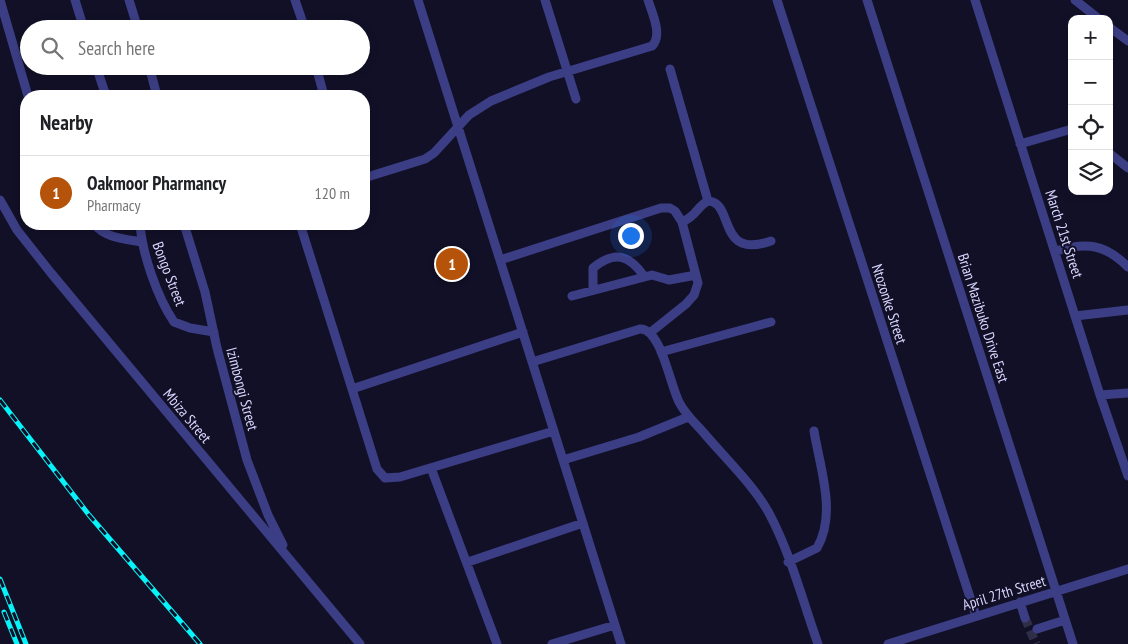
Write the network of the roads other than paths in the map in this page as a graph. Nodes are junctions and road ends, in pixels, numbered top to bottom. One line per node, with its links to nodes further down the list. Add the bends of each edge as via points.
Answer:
1 (0, 0): 18 (street)
2 (75, 0): 13 (street)
3 (129, 0): 14 (street)
4 (295, 0): 15 (street)
5 (418, 0): 30 (street)
6 (545, 0): 20 (street)
7 (648, 0): 20 (street, via 657,33 654,44)
8 (777, 0): 76 (street, Ntozonke Street)
9 (868, 0): 74 (street, Brian Mazibuko Drive East)
10 (975, 0): 32 (street, March 21st Street)
11 (1075, 0): 12 (street)
12 (1094, 15)
13 (81, 20)
14 (135, 20)
15 (302, 20)
16 (1113, 29): 17 (street)
17 (1128, 41)
18 (20, 69)
19 (670, 69): 37 (street)
20 (567, 72): 29 (street); 30 (street, via 491,101)
21 (22, 75): 25 (street)
22 (99, 75): 26 (street)
23 (151, 75): 27 (street)
24 (318, 75): 28 (street)
25 (26, 90)
26 (104, 90)
27 (155, 90)
28 (322, 90)
29 (576, 98)
30 (458, 127): 35 (street, via 434,154); 46 (street)
31 (1068, 130): 32 (street)
32 (1020, 144): 45 (street, March 21st Street)
33 (1113, 156): 34 (street)
34 (1128, 168)
35 (370, 176)
36 (0, 200): 70 (street, Mbiza Street, via 17,230)
37 (708, 202): 38 (street, via 701,205 695,216); 43 (street, via 719,208 739,242 751,246)
38 (682, 222): 46 (street, via 675,211 661,208); 48 (street)
39 (100, 230): 44 (street, via 108,235)
40 (141, 230): 44 (street, Bongo Street)
41 (186, 230): 55 (street, Izimbongi Street)
42 (302, 230): 60 (street)
43 (771, 241)
44 (142, 242): 55 (street, Bongo Street, via 162,299 174,322)
45 (1056, 251): 47 (street, via 1079,245 1091,246 1110,253); 53 (street, March 21st Street)
46 (500, 260): 56 (street)
47 (1128, 267)
48 (696, 275): 49 (street, via 670,280 658,275); 57 (street, via 698,283 694,295)
49 (644, 276): 50 (street); 50 (street, via 629,259 607,260 592,268)
50 (593, 290): 51 (street)
51 (572, 296)
52 (1128, 310): 53 (street)
53 (1075, 316): 62 (street, March 21st Street)
54 (771, 322): 58 (street)
55 (214, 332): 70 (street, Izimbongi Street, via 246,460)
56 (523, 332): 59 (street); 60 (street)
57 (651, 332): 58 (street); 59 (street, via 640,329)
58 (661, 352): 63 (street, via 674,392)
59 (532, 362): 64 (street)
60 (352, 389): 67 (street, via 382,477 400,477)
61 (1128, 393): 62 (street)
62 (1100, 395): 68 (street, March 21st Street)
63 (688, 417): 66 (street, via 638,437); 72 (street, via 766,507)
64 (554, 431): 66 (street); 67 (street)
65 (814, 431): 72 (street, via 827,507 825,530 817,548)
66 (563, 460): 69 (street)
67 (430, 468): 71 (street)
68 (1128, 476)
69 (583, 522): 71 (street); 79 (street)
70 (289, 557): 81 (street, Mbiza Street)
71 (468, 562): 82 (street)
72 (788, 562): 85 (street)
73 (1128, 569): 74 (street, April 27th Street)
74 (1056, 592): 75 (street, April 27th Street); 78 (street, Brian Mazibuko Drive East)
75 (1020, 602): 76 (street, April 27th Street); 77 (street)
76 (976, 616): 86 (street, April 27th Street)
77 (1025, 618)
78 (1065, 620): 80 (street); 87 (street, Brian Mazibuko Drive East)
79 (615, 625): 83 (street); 84 (street)
80 (1037, 629)
81 (360, 644)
82 (497, 644)
83 (552, 644)
84 (621, 644)
85 (818, 644)
86 (888, 644)
87 (1073, 644)

